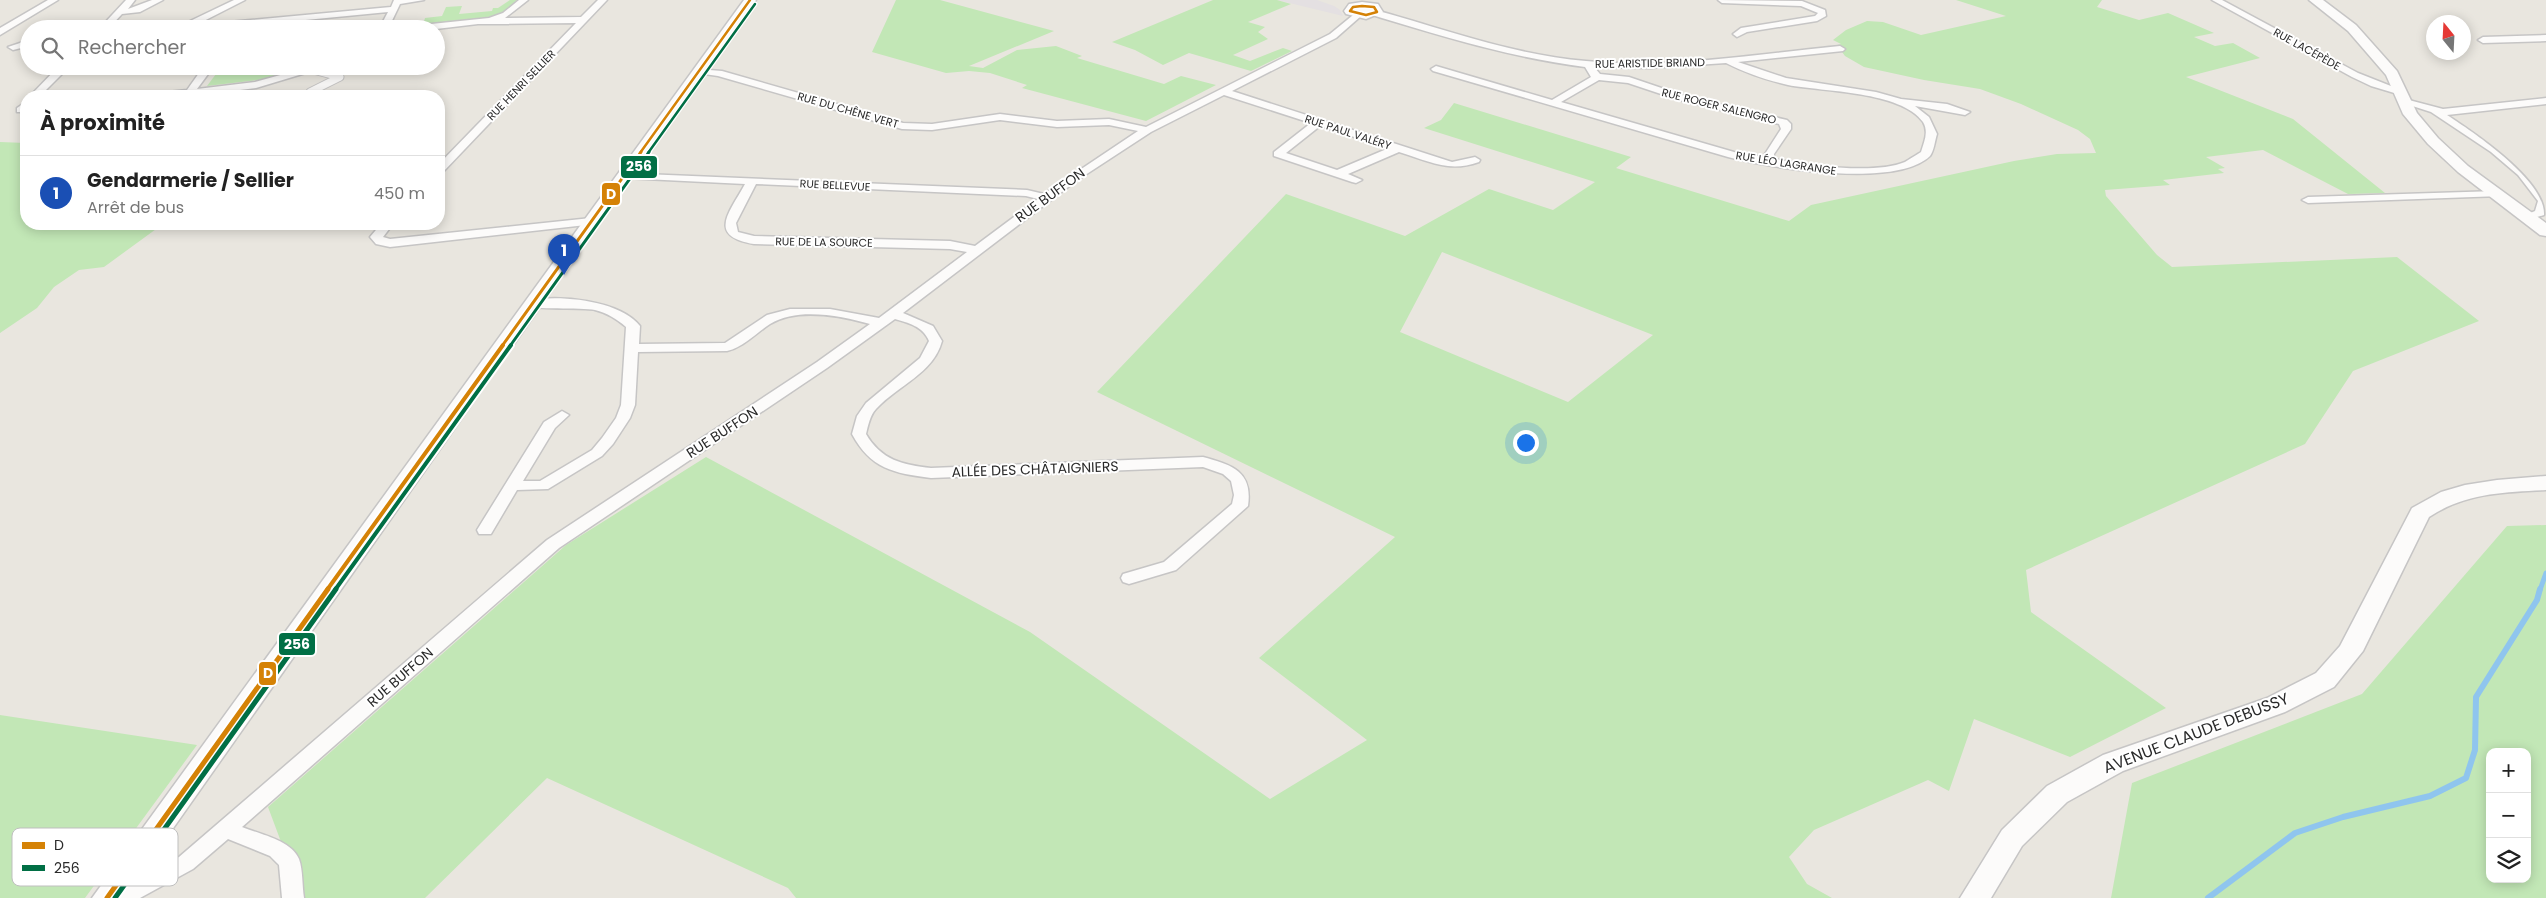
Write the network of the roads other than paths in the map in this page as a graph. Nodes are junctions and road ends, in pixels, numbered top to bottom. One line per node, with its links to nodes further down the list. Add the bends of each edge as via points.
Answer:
1 (46, 0): 26 (street)
2 (54, 0): 18 (street)
3 (131, 0): 16 (street)
4 (159, 0): 16 (street, via 137,10)
5 (241, 0): 20 (street)
6 (420, 0): 13 (street)
7 (524, 0): 24 (street, via 506,15)
8 (604, 0): 23 (street, RUE HENRI SELLIER)
9 (750, 0): 38 (main road)
10 (1722, 0): 28 (street, via 1802,4 1822,12 1822,16 1817,18 1744,30)
11 (2216, 0): 50 (street, RUE LACÉPÈDE, via 2355,75)
12 (2315, 0): 50 (main road, via 2352,28 2392,74)
13 (397, 4): 21 (street); 22 (street)
14 (1356, 6): 15 (main road); 49 (street, RUE BUFFON, via 1333,36)
15 (1376, 7): 35 (street, RUE ARISTIDE BRIAND, via 1532,56)
16 (120, 12): 19 (street)
17 (20, 20): 27 (street)
18 (20, 20)
19 (112, 20)
20 (200, 20)
21 (259, 20)
22 (388, 20)
23 (584, 20): 24 (street); 61 (street, RUE HENRI SELLIER)
24 (487, 21): 25 (street)
25 (445, 25)
26 (0, 28)
27 (0, 32)
28 (1737, 34)
29 (2546, 38): 30 (street)
30 (2482, 40)
31 (20, 45): 32 (street)
32 (13, 47)
33 (1840, 49): 34 (street, RUE ARISTIDE BRIAND)
34 (1727, 60): 36 (street, RUE ARISTIDE BRIAND); 51 (street, RUE LÉO LAGRANGE, via 1769,77)
35 (1588, 64): 36 (street, RUE ARISTIDE BRIAND); 43 (street)
36 (1631, 65): 44 (street, via 1634,78)
37 (1436, 69): 53 (street, RUE LÉO LAGRANGE)
38 (700, 70): 57 (street, RUE DU CHÊNE VERT, via 902,126 932,127 1000,117 1056,124 1109,122); 63 (main road)
39 (56, 75): 45 (street)
40 (203, 75): 46 (street)
41 (293, 75): 47 (street)
42 (330, 75): 48 (street, via 340,78)
43 (1597, 77): 44 (street, RUE ROGER SALENGRO); 53 (street)
44 (1629, 80): 60 (street, RUE ROGER SALENGRO, via 1682,98 1783,122 1786,129 1769,154)
45 (41, 90)
46 (192, 90)
47 (219, 90)
48 (314, 90)
49 (1222, 91): 56 (street, RUE PAUL VALÉRY); 57 (street, RUE BUFFON)
50 (2403, 97): 54 (street, RUE LACÉPÈDE); 66 (main road, via 2410,114 2433,141)
51 (1896, 100): 55 (street); 60 (street, RUE LÉO LAGRANGE, via 1916,111 1931,126 1933,137 1928,150 1910,164 1843,171)
52 (2546, 101): 54 (street)
53 (1553, 103): 60 (street, RUE LÉO LAGRANGE, via 1732,155)
54 (2435, 110): 69 (street, via 2491,145 2539,191 2544,201 2540,213)
55 (1966, 112)
56 (1319, 122): 58 (street, RUE PAUL VALÉRY); 62 (street, via 1278,154)
57 (1147, 130): 67 (street, RUE BUFFON)
58 (1399, 148): 59 (street, RUE PAUL VALÉRY, via 1451,165); 62 (street)
59 (1475, 160)
60 (1768, 162)
61 (445, 164)
62 (1337, 174): 64 (street)
63 (624, 175): 65 (street, RUE BELLEVUE); 70 (main road)
64 (1356, 180)
65 (752, 182): 67 (street, RUE BELLEVUE, via 1027,194); 73 (street, RUE DE LA SOURCE, via 730,224 733,235 740,238 950,245)
66 (2497, 194): 68 (street); 69 (main road)
67 (1045, 198): 73 (street, RUE BUFFON)
68 (2308, 200)
69 (2527, 217): 72 (main road)
70 (592, 222): 71 (street, via 390,243 380,242 376,237); 74 (main road)
71 (382, 230)
72 (2546, 231)
73 (975, 250): 75 (street, RUE BUFFON)
74 (532, 304): 76 (street, via 599,307 626,319 633,326); 82 (main road)
75 (887, 319): 76 (street, via 791,313 778,315 727,347); 81 (street, ALLÉE DES CHÂTAIGNIERS, via 923,325 937,339 935,349 925,362 870,408 863,420 859,434 865,449 878,460 906,470 931,473 1204,462 1222,467 1237,478 1243,491 1240,506 1170,566); 83 (street, RUE BUFFON, via 742,421 553,544)
76 (633, 348): 79 (street, via 624,418 597,453 543,486)
77 (562, 415): 79 (street, via 549,425)
78 (2546, 482): 90 (main road, AVENUE CLAUDE DEBUSSY, via 2470,490 2436,501 2420,513 2350,651 2325,680 2276,705 2113,763 2057,794 2012,838)
79 (513, 485): 80 (street)
80 (485, 530)
81 (1129, 578)
82 (158, 828)
83 (225, 829): 84 (street, RUE BUFFON); 89 (street, via 277,850 289,861)
84 (178, 867)
85 (117, 886): 87 (main road)
86 (143, 886): 88 (street, RUE BUFFON)
87 (108, 898)
88 (121, 898)
89 (293, 898)
90 (1975, 898)

